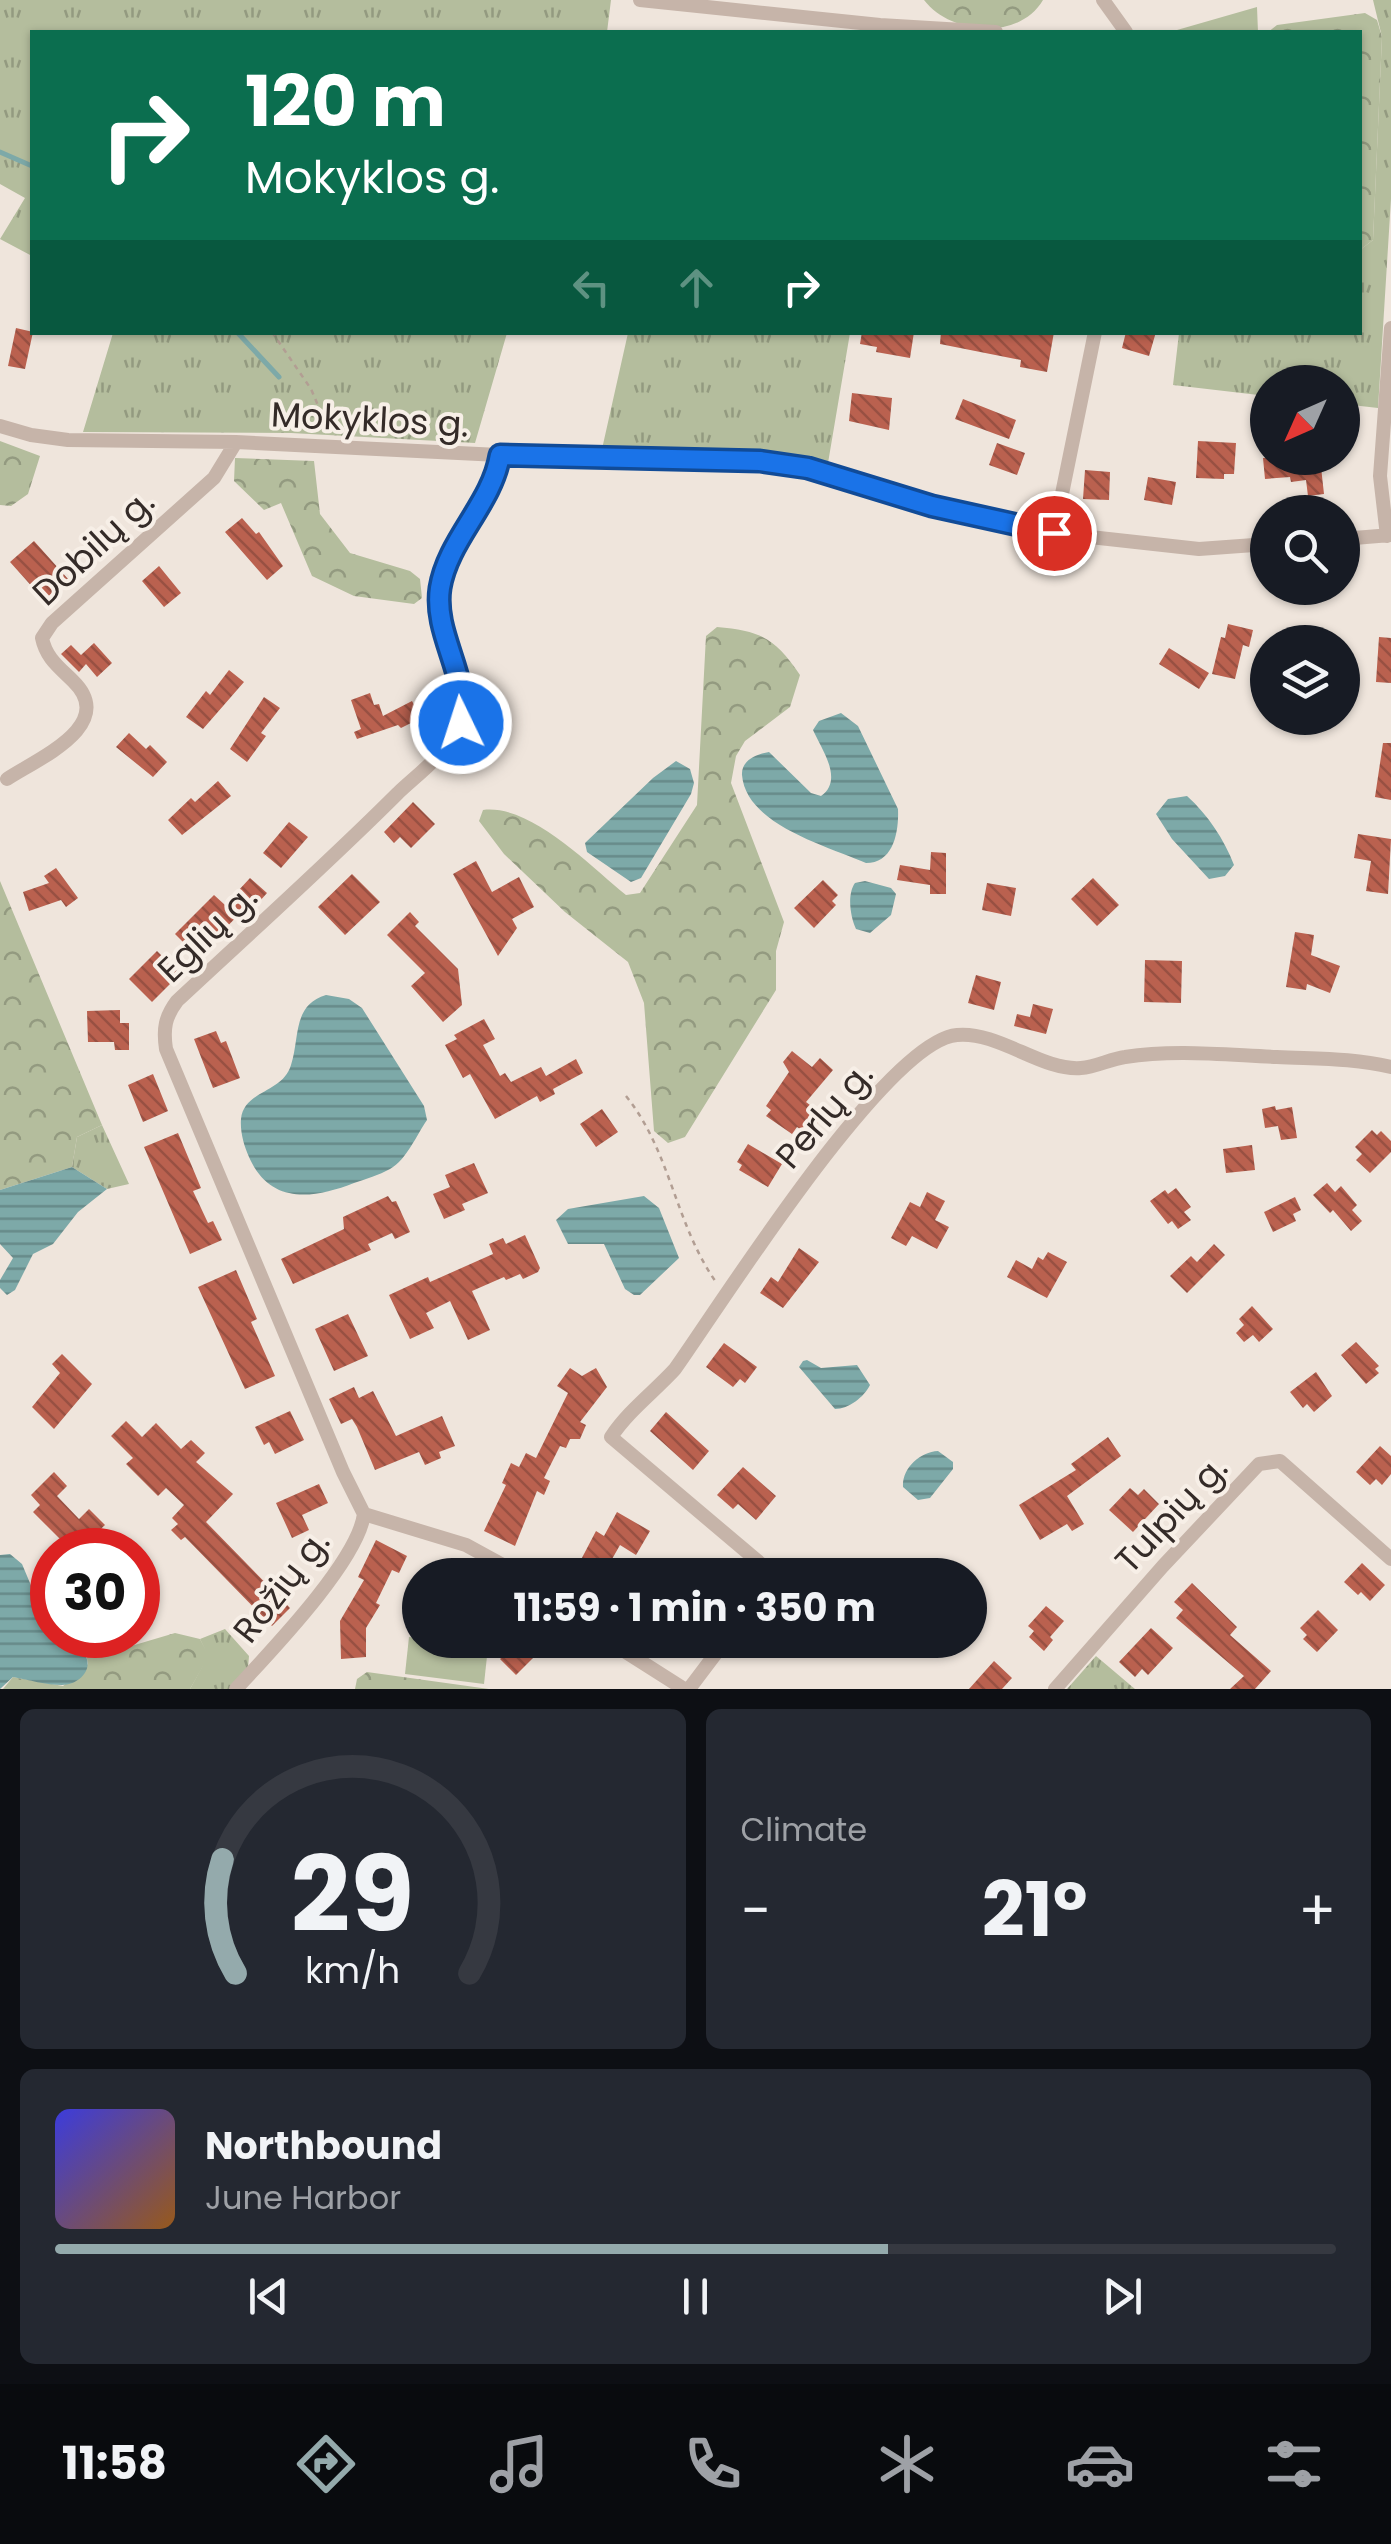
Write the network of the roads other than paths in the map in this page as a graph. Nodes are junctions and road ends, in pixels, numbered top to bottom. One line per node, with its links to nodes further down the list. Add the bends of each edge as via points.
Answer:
1 (640, 0): 3 (street)
2 (1102, 0): 4 (street)
3 (963, 30)
4 (1124, 30)
5 (1391, 328): 11 (street, via 1380,476)
6 (1094, 335): 10 (street)
7 (0, 426): 8 (street, Mokyklos g., via 68,440)
8 (236, 442): 9 (street, Mokyklos g.); 14 (street, Dobilų g., via 214,478 52,623 42,638 46,654 84,692 86,719 76,733)
9 (500, 455): 10 (street, Mokyklos g., via 760,461); 16 (street, Eglių g., via 440,589 443,629 462,688 461,723 350,841 177,1001 163,1030 180,1084)
10 (1054, 533): 13 (street, Mokyklos g., via 1198,548)
11 (1389, 535): 12 (street)
12 (1360, 537)
13 (1250, 545)
14 (7, 778)
15 (1391, 1067): 18 (street, Perlų g., via 1164,1054 1080,1068 973,1036 944,1038 907,1064 832,1146 675,1369 611,1438)
16 (364, 1514): 17 (street, via 466,1544); 22 (street, Rožių g., via 360,1533 331,1576)
17 (491, 1558)
18 (754, 1558)
19 (1391, 1558): 24 (street, Tulpių g., via 1280,1460 1259,1464)
20 (636, 1658): 23 (street)
21 (712, 1658): 23 (street)
22 (236, 1689)
23 (687, 1689)
24 (1055, 1689)

